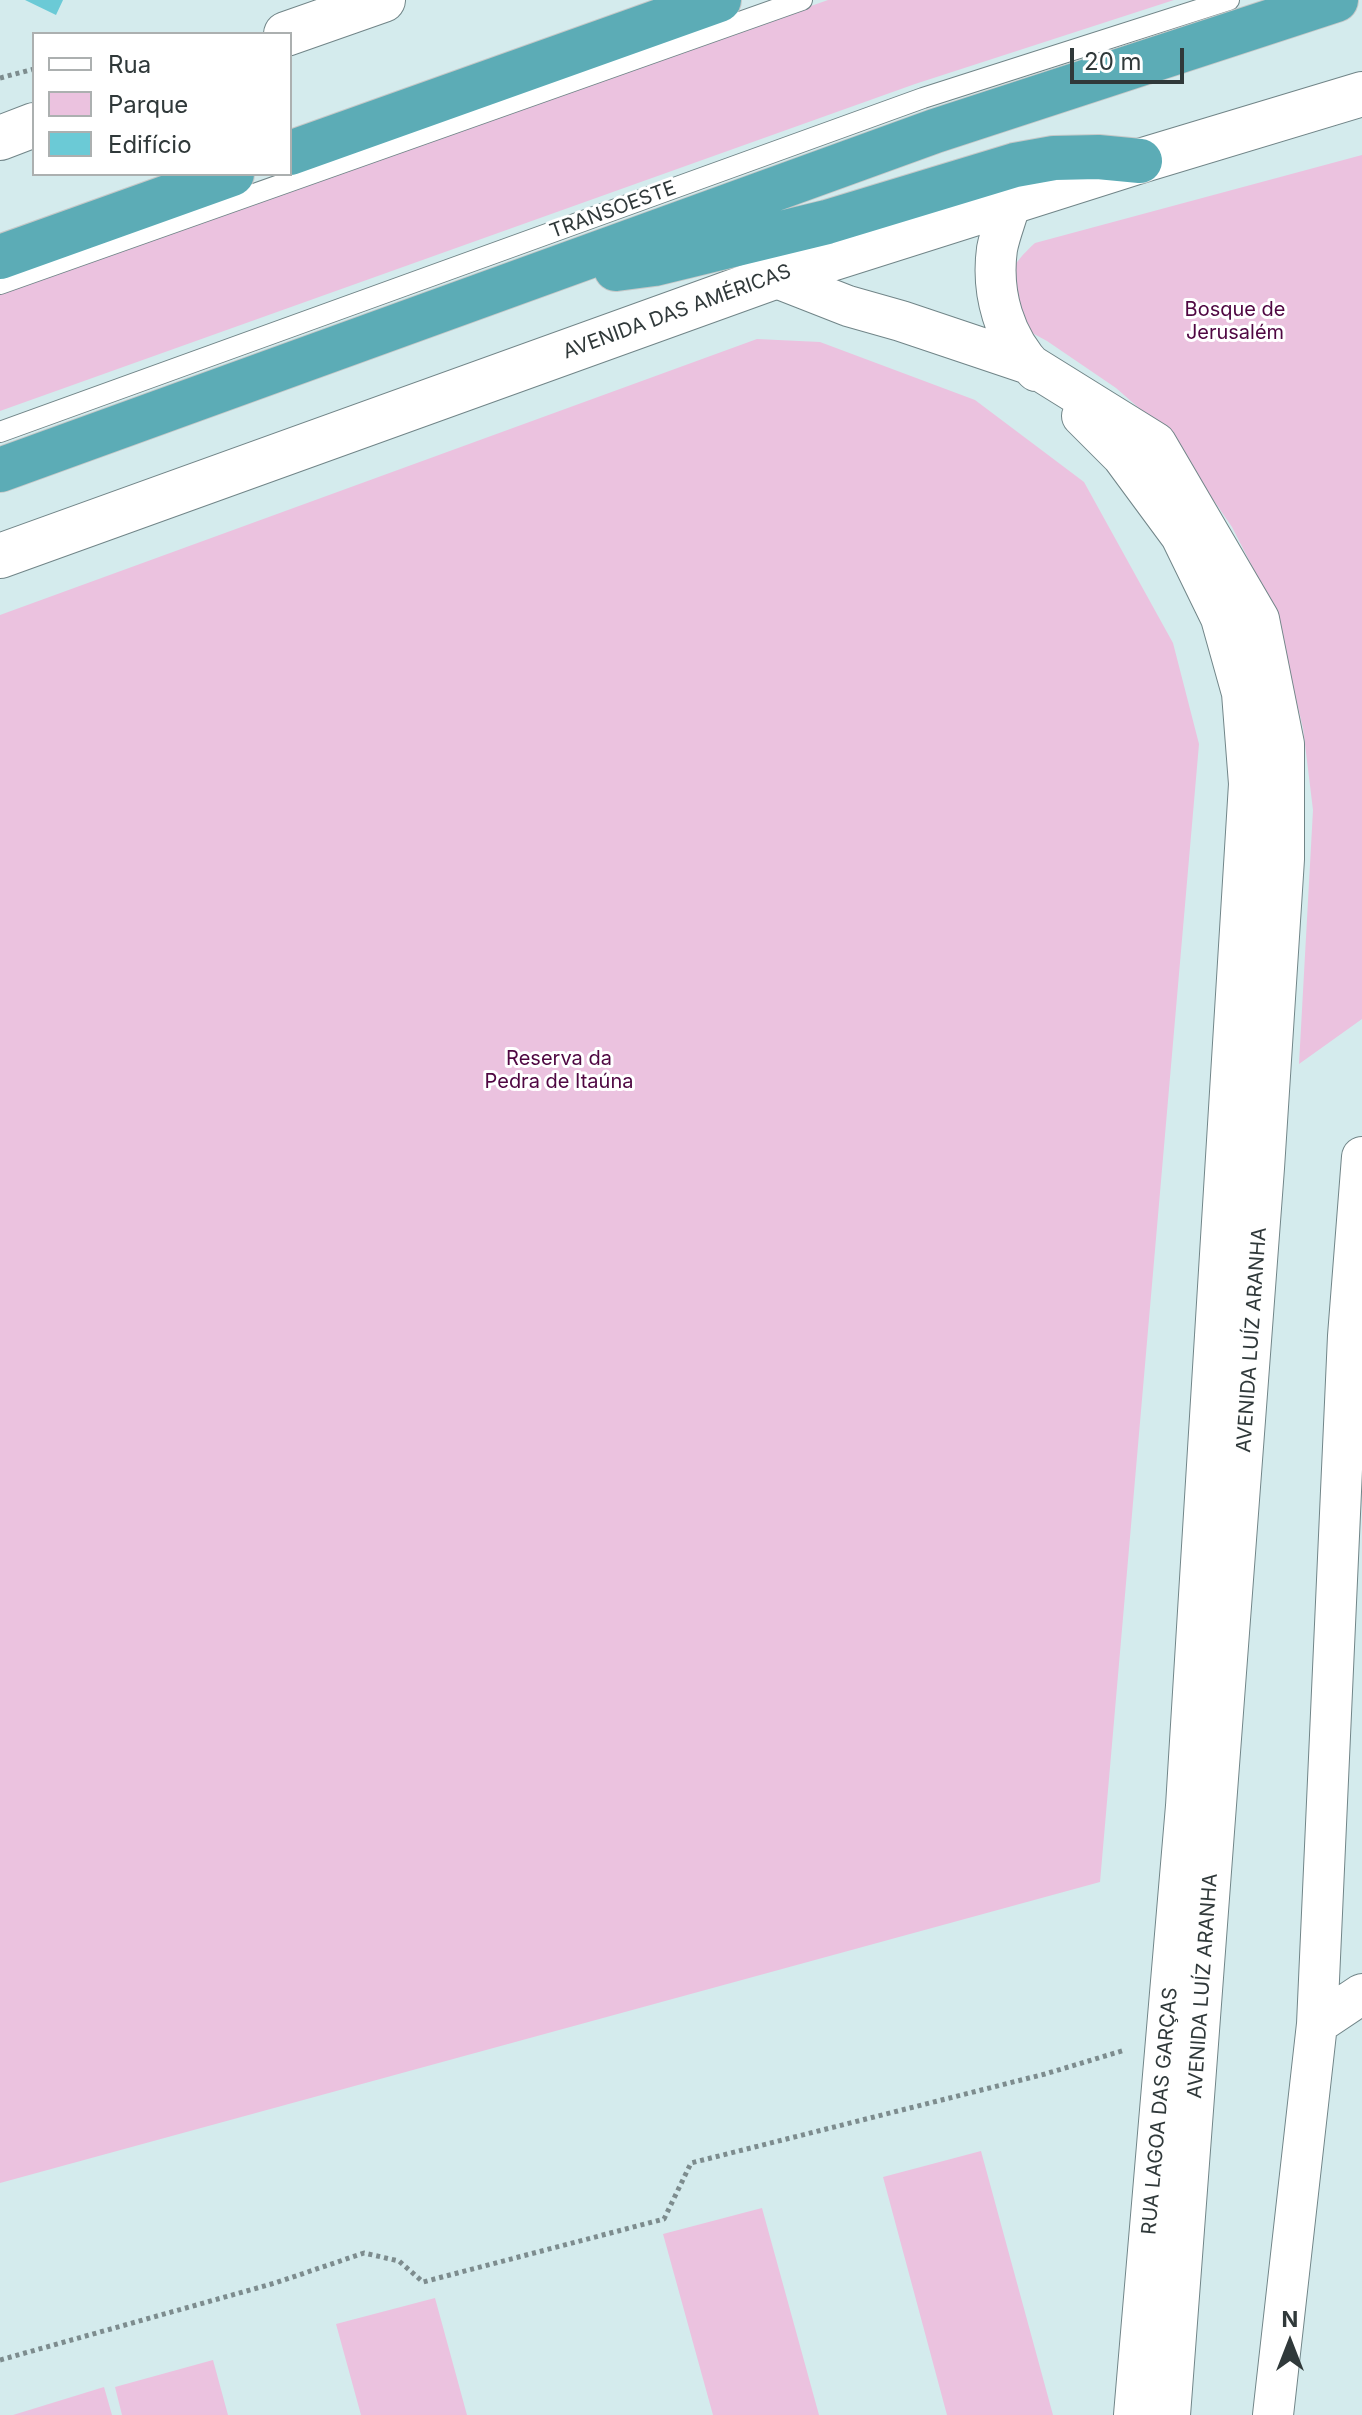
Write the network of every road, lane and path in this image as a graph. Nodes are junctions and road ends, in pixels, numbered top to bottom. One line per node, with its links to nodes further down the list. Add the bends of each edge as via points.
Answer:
1 (383, 0): 6 (main road)
2 (719, 0): 13 (highway)
3 (802, 0): 20 (lane)
4 (1229, 0): 22 (lane, TRANSOESTE, via 908,103)
5 (1336, 0): 18 (highway, via 935,131)
6 (334, 8): 7 (main road)
7 (290, 32)
8 (32, 70): 9 (path)
9 (0, 78)
10 (1362, 94): 14 (main road, AVENIDA DAS AMÉRICAS)
11 (32, 126): 12 (main road)
12 (0, 138)
13 (292, 152)
14 (1140, 161): 16 (main road, AVENIDA DAS AMÉRICAS); 18 (highway, via 1054,158 1015,165 827,222 654,264 618,269)
15 (226, 176): 17 (highway)
16 (1011, 201): 19 (main road, AVENIDA DAS AMÉRICAS); 21 (street, AVENIDA LUÍZ ARANHA, via 995,282 1000,311)
17 (0, 257)
18 (566, 265): 23 (highway)
19 (774, 277): 21 (street, AVENIDA LUÍZ ARANHA); 24 (main road, AVENIDA DAS AMÉRICAS)
20 (0, 284)
21 (1029, 364): 27 (street, AVENIDA LUÍZ ARANHA, via 1122,456 1181,536 1221,618 1242,693 1249,784); 33 (street, AVENIDA LUÍZ ARANHA, via 1156,443 1259,619 1284,744 1284,859 1264,1168)
22 (0, 432)
23 (0, 470)
24 (0, 556)
25 (1362, 1157): 26 (street)
26 (1355, 1348): 29 (street)
27 (1186, 1806): 30 (street, RUA LAGOA DAS GARÇAS)
28 (1362, 1994): 29 (street)
29 (1317, 2024): 34 (street)
30 (1166, 2037): 31 (path, via 1045,2074 691,2163 664,2219 423,2282 399,2261 364,2253); 32 (street, RUA LAGOA DAS GARÇAS)
31 (0, 2360)
32 (1134, 2415)
33 (1170, 2415)
34 (1273, 2415)

